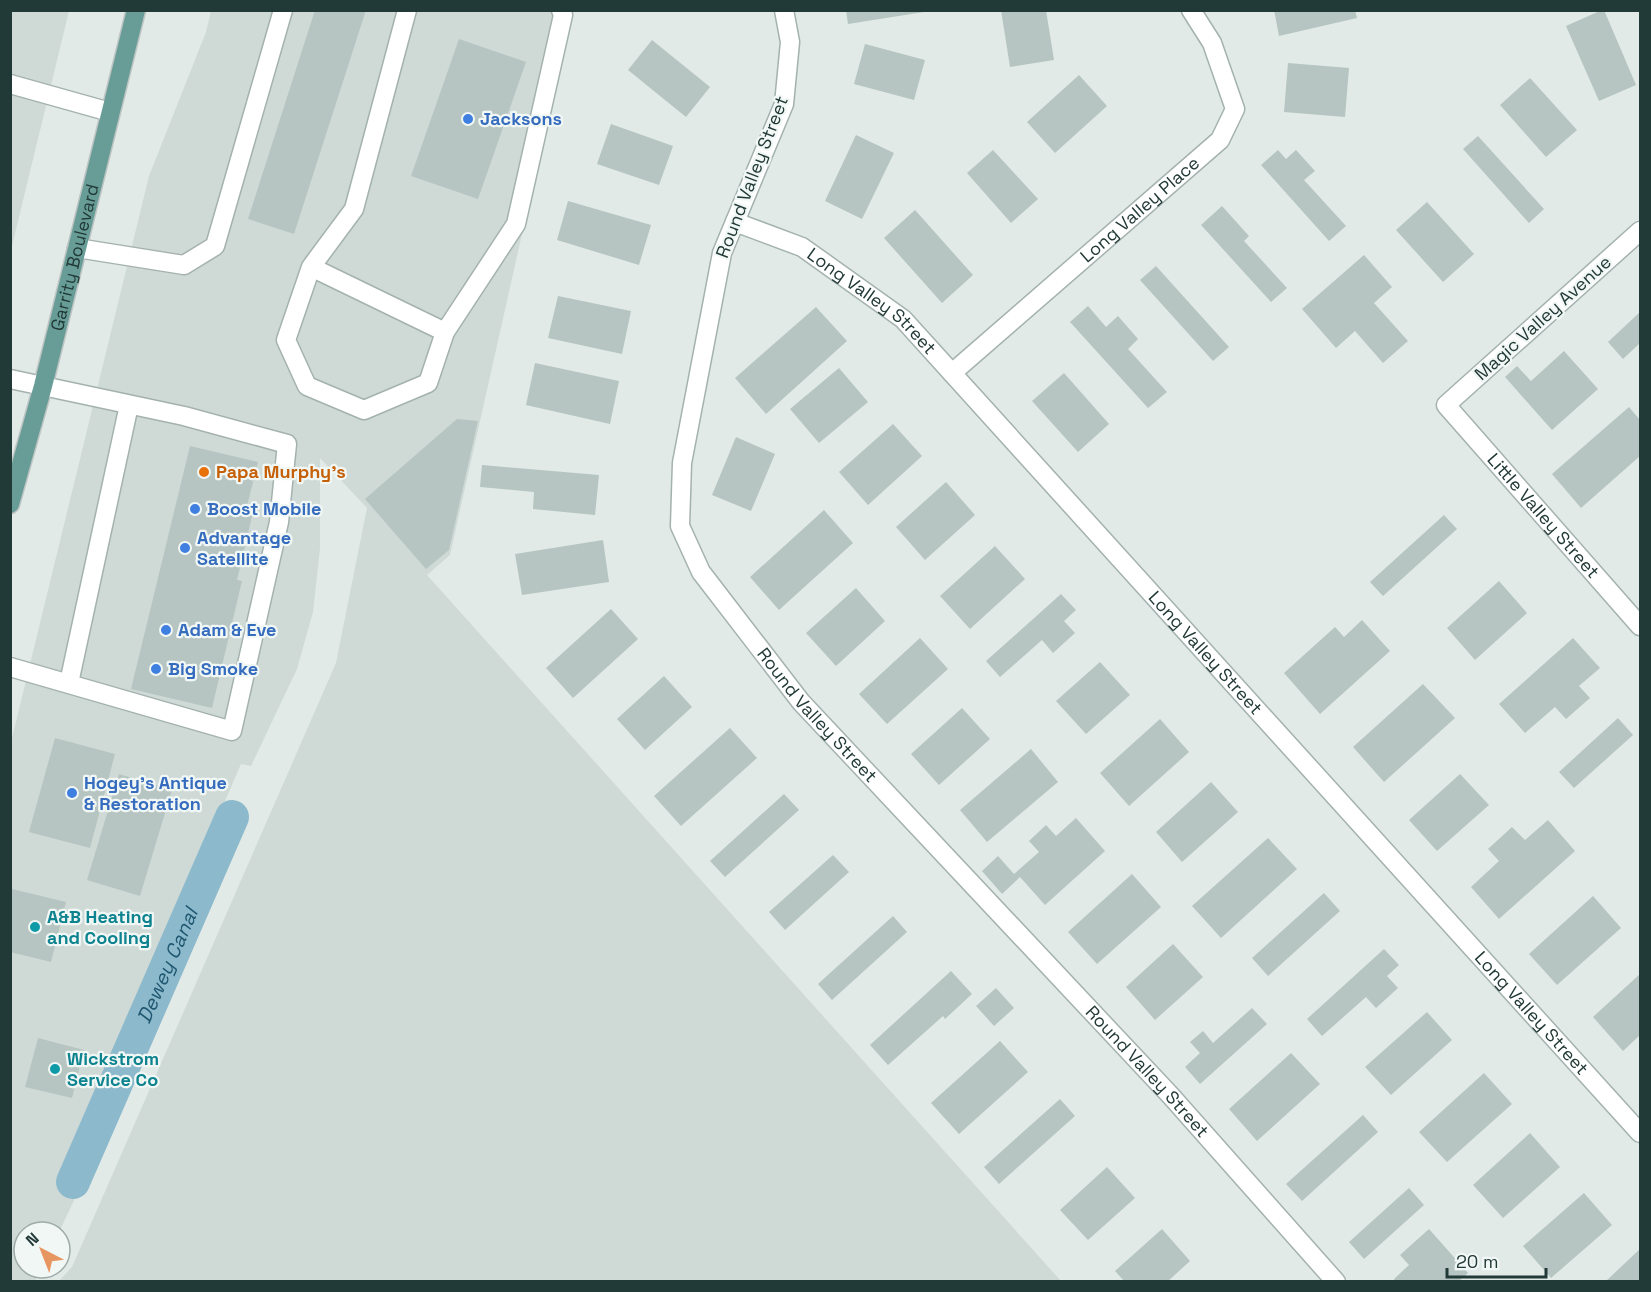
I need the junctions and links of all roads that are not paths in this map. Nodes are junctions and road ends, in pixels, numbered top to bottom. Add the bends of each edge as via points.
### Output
1 (136, 10) edge
2 (283, 10) edge
3 (406, 10) edge
4 (561, 10) edge
5 (784, 10) edge
6 (1191, 10) edge
7 (10, 84) edge
8 (110, 112) junction
9 (735, 222) junction
10 (1641, 231) edge
11 (77, 248) junction
12 (311, 267) junction
13 (446, 332) junction
14 (952, 373) junction
15 (10, 379) edge
16 (43, 386) junction
17 (129, 405) junction
18 (1446, 405) joint
19 (10, 504) edge
20 (1641, 626) edge
21 (10, 667) edge
22 (69, 683) junction
23 (1641, 1133) edge
24 (1336, 1281) edge

1 - 8 main road, Garrity Boulevard
2 - 11 street via 215,246 184,266
3 - 12 street via 354,209
4 - 13 street via 516,224
5 - 9 street, Round Valley Street via 790,42 784,104
6 - 14 street, Long Valley Place via 1212,44 1235,109 1220,140
7 - 8 street
8 - 11 main road, Garrity Boulevard
9 - 14 street, Long Valley Street via 802,247 903,320
9 - 24 street, Round Valley Street via 722,253 681,463 680,526 701,572 801,702 1172,1096
10 - 18 street, Magic Valley Avenue
11 - 16 main road, Garrity Boulevard
12 - 13 street
12 - 13 street via 286,340 307,386 363,410 428,383
14 - 23 street, Long Valley Street
15 - 16 street
16 - 17 street
16 - 19 main road, Garrity Boulevard
17 - 22 street
17 - 22 street via 287,444 279,522 232,731
18 - 20 street, Little Valley Street
21 - 22 street

